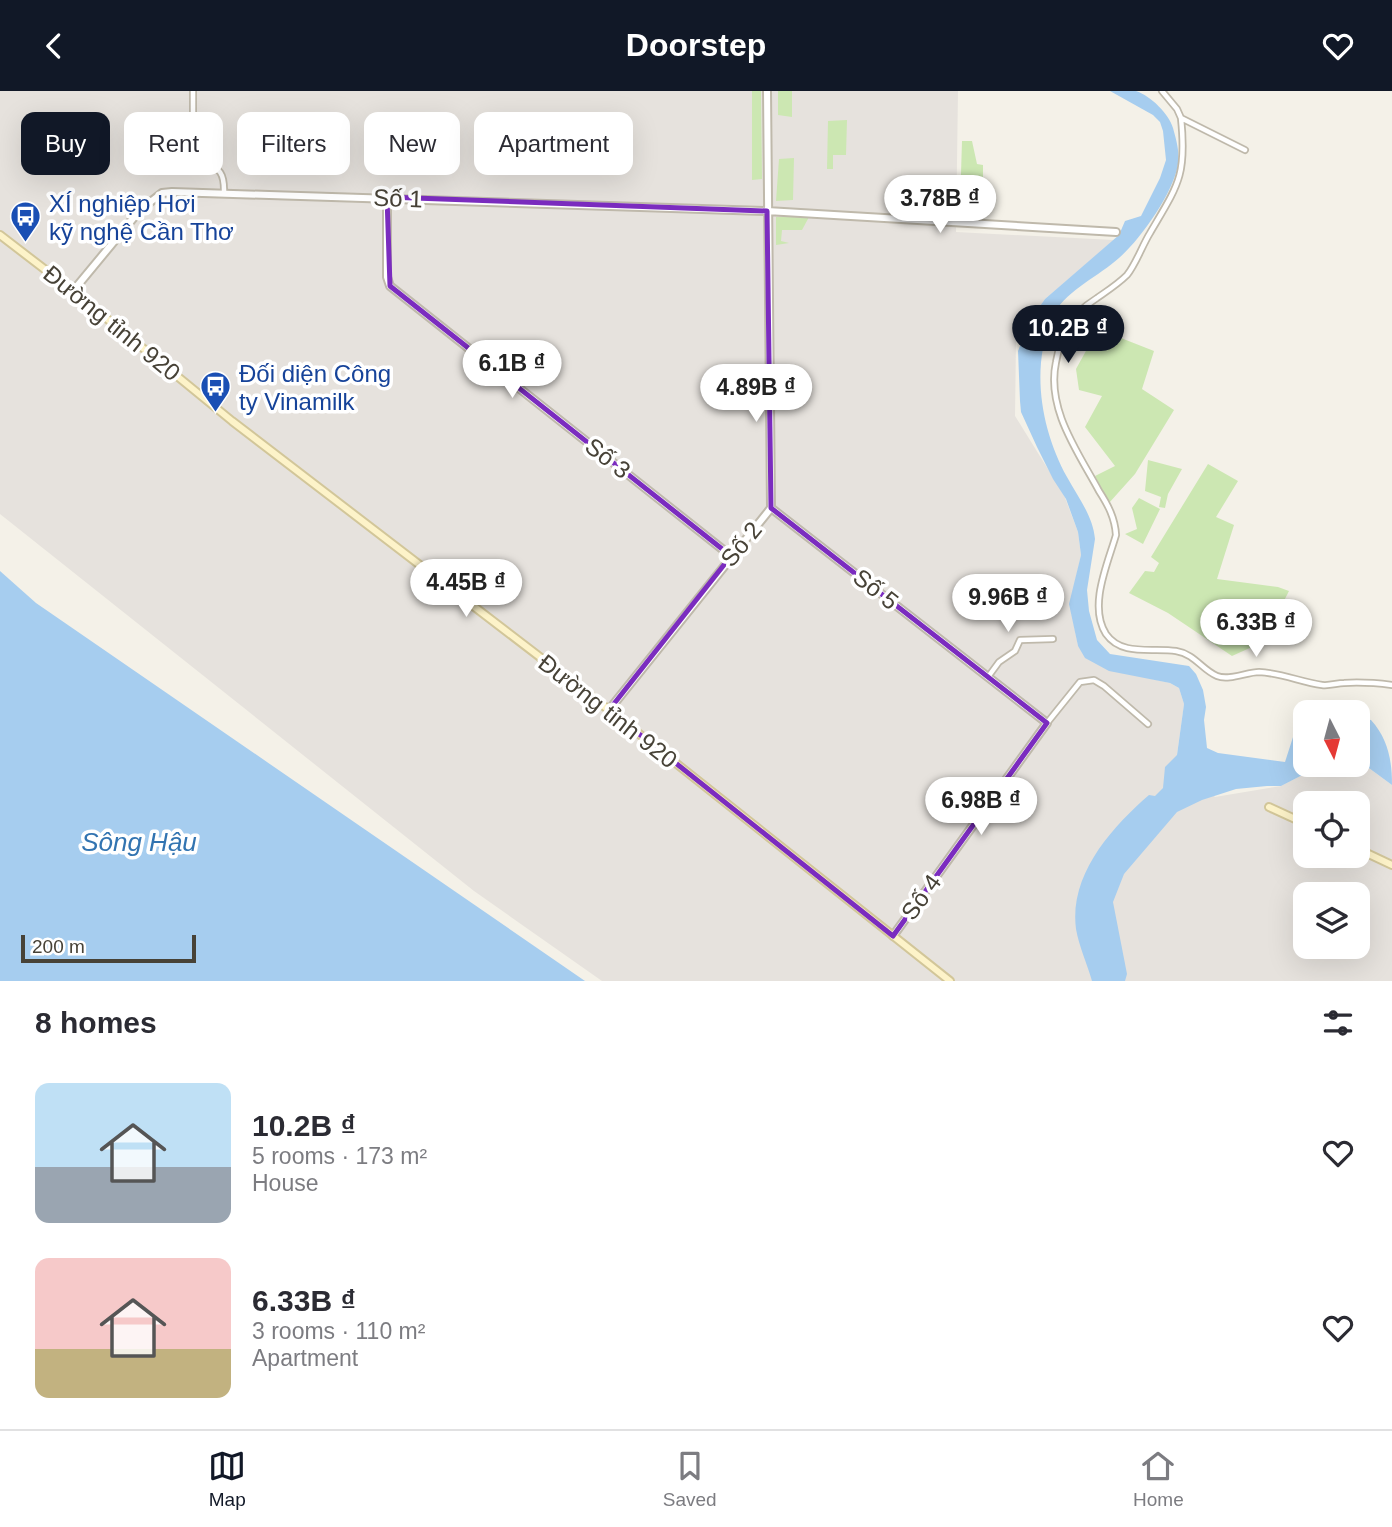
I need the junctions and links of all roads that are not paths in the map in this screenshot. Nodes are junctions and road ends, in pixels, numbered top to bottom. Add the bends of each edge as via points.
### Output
1 (193, 91) edge
2 (767, 91) edge
3 (1162, 91) edge
4 (1180, 117) junction
5 (1244, 150) dead end
6 (224, 193) junction
7 (387, 198) junction
8 (767, 211) junction
9 (1116, 232) dead end
10 (0, 235) edge
11 (74, 291) junction
12 (771, 508) junction
13 (731, 556) junction
14 (1053, 639) dead end
15 (988, 677) junction
16 (1392, 685) edge
17 (609, 710) junction
18 (1047, 723) junction
19 (1148, 723) dead end
20 (1269, 807) dead end
21 (1293, 818) edge
22 (1370, 855) edge
23 (1392, 865) edge
24 (893, 936) junction
25 (950, 981) edge

1 - 6 street via 193,152 220,172
2 - 8 street, Số 2
3 - 4 street
4 - 5 street
4 - 16 street via 1184,153 1174,193 1128,274 1069,321 1055,365 1056,396 1066,433 1115,524 1099,603 1103,626 1120,645 1181,651 1216,676 1263,672 1323,685
6 - 7 street, Số 1
6 - 11 street, Số 1 via 172,192 152,198
7 - 8 street, Số 1
7 - 13 street, Số 3 via 390,286
8 - 9 street, Số 1
8 - 12 street, Số 2
10 - 11 main road, Đường tỉnh 920
11 - 17 main road, Đường tỉnh 920 via 252,436
12 - 13 street, Số 2
12 - 15 street, Số 5
13 - 17 street, Số 2
14 - 15 street via 1020,640
15 - 18 street, Số 5
17 - 24 main road, Đường tỉnh 920
18 - 19 street via 1080,681 1088,679 1104,686
18 - 24 street, Số 4
20 - 21 main road
22 - 23 main road
24 - 25 main road, Đường tỉnh 920

